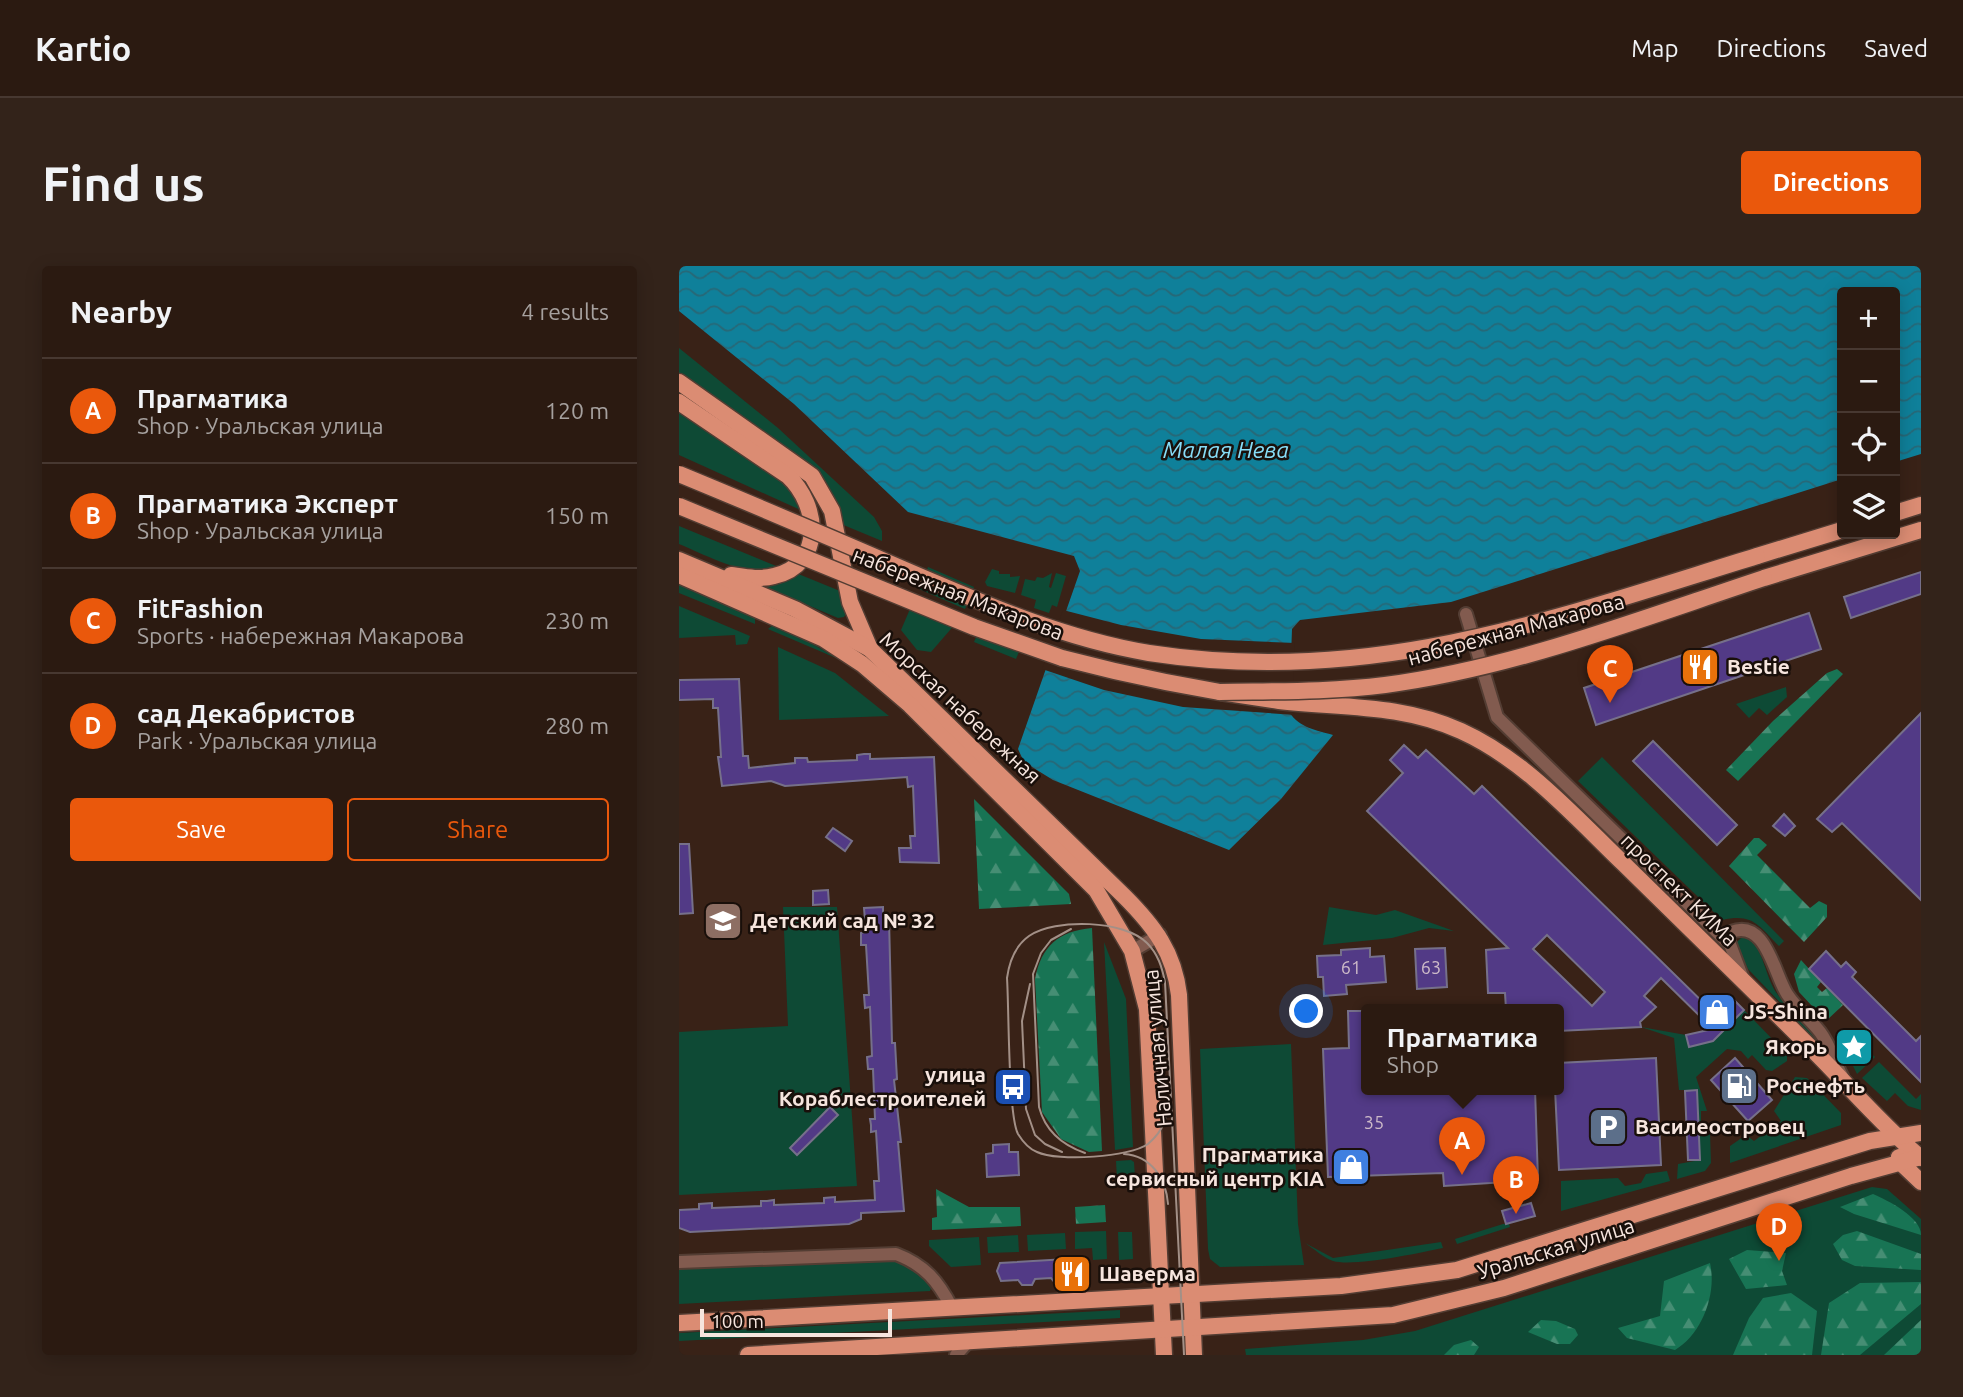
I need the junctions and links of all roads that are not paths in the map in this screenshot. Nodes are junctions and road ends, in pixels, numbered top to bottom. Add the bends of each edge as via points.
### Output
1 (679, 382) edge
2 (679, 402) edge
3 (679, 474) edge
4 (1921, 505) edge
5 (679, 506) edge
6 (1900, 511) edge
7 (1921, 530) edge
8 (1837, 532) edge
9 (679, 560) edge
10 (703, 570) junction
11 (679, 575) edge
12 (1466, 614) dead end
13 (870, 649) junction
14 (1220, 692) junction
15 (1113, 914) joint
16 (1143, 914) joint
17 (1160, 935) junction
18 (1728, 943) junction
19 (1132, 951) junction
20 (1747, 985) junction
21 (1845, 1083) junction
22 (1921, 1133) edge
23 (1896, 1137) junction
24 (1921, 1158) edge
25 (1900, 1162) junction
26 (1921, 1182) edge
27 (1650, 1210) junction
28 (1659, 1239) junction
29 (679, 1262) edge
30 (1193, 1292) junction
31 (1160, 1295) junction
32 (952, 1308) junction
33 (679, 1322) edge
34 (1194, 1327) junction
35 (1162, 1329) junction
36 (967, 1342) junction
37 (748, 1355) edge
38 (956, 1355) edge
39 (1164, 1355) edge
40 (1194, 1355) edge

1 - 13 main road via 812,476 832,510 850,602
2 - 10 main road via 788,476 806,498 814,522 801,560 783,573 751,578
3 - 8 main road, набережная Макарова, bridge via 983,603 1070,634 1147,653 1218,661 1300,664 1459,644
4 - 6 main road
5 - 14 main road, набережная Макарова, bridge via 974,627 1062,658 1140,679
7 - 14 main road, набережная Макарова, bridge via 1465,670 1384,685
9 - 10 main road, Морская набережная
10 - 13 main road, Морская набережная via 795,609
11 - 15 main road, Морская набережная via 792,623 862,664 1077,869
12 - 18 street via 1497,717
13 - 16 main road, Морская набережная
14 - 20 main road, проспект КИМа, bridge via 1404,711 1460,730 1506,757 1582,824
15 - 19 main road, Наличная улица
16 - 17 main road, Наличная улица
17 - 19 street
17 - 30 main road, Наличная улица via 1172,957 1179,995
18 - 20 street, проспект КИМа
18 - 21 street, проспект КИМа via 1731,932 1738,929 1748,930 1762,942 1787,993 1821,1034
19 - 31 main road, Наличная улица via 1147,1010
20 - 21 main road, проспект КИМа
21 - 23 main road, проспект КИМа
22 - 23 main road, Уральская улица
23 - 24 main road, проспект КИМа
23 - 25 main road
23 - 27 main road, Уральская улица via 1842,1149
24 - 25 main road, Уральская улица
25 - 26 main road
25 - 28 main road, Уральская улица
27 - 28 main road
27 - 30 main road, Уральская улица via 1457,1270 1341,1286
28 - 34 main road, Уральская улица via 1426,1309 1335,1320
29 - 32 street via 896,1254 917,1262 937,1280
30 - 31 main road
30 - 34 main road, Наличная улица
31 - 32 main road
31 - 35 main road, Наличная улица
32 - 33 main road
34 - 35 main road
34 - 40 main road, Наличная улица
35 - 36 main road
35 - 39 main road, Наличная улица
36 - 37 main road
36 - 38 street

